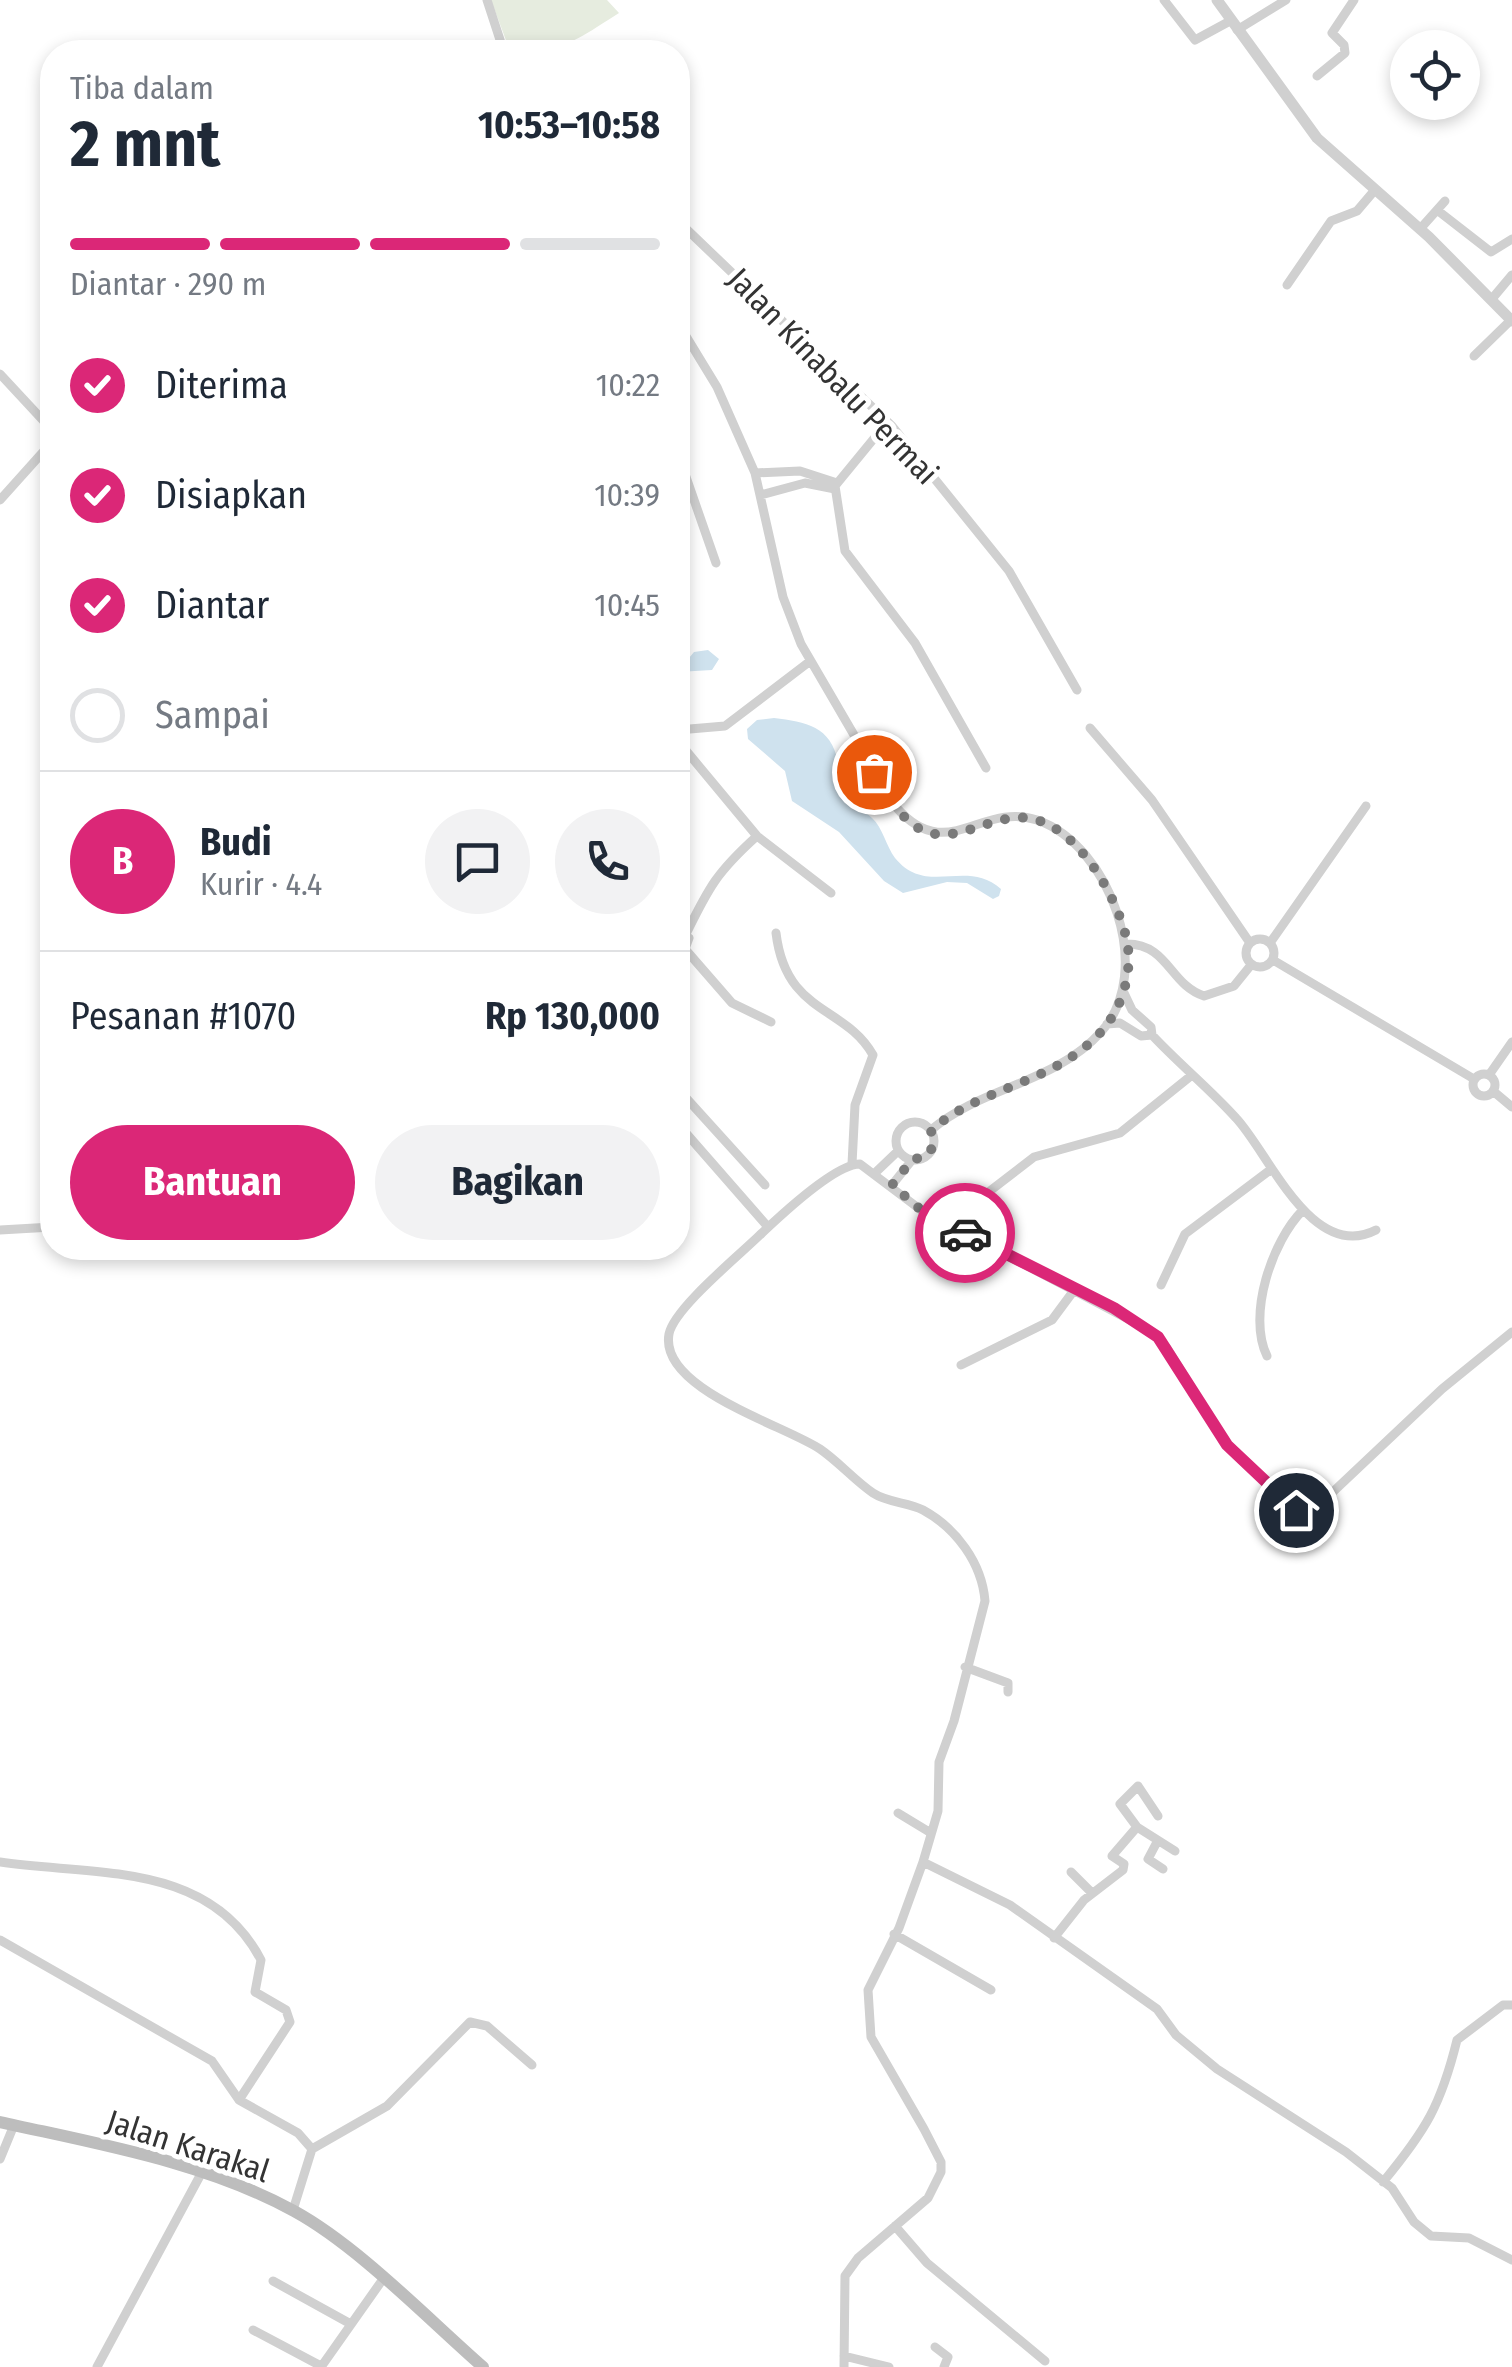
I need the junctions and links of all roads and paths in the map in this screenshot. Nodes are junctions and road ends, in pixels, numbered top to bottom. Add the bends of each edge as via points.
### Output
1 (487, 0) edge
2 (1164, 0) edge
3 (1217, 0) edge
4 (1286, 0) edge
5 (1354, 0) edge
6 (1234, 26) junction
7 (501, 40) edge
8 (1317, 76) dead end
9 (1374, 191) junction
10 (1420, 229) junction
11 (690, 232) edge
12 (1512, 239) edge
13 (1512, 276) edge
14 (1287, 285) dead end
15 (1491, 300) junction
16 (1512, 320) edge
17 (690, 343) edge
18 (1474, 356) dead end
19 (0, 374) edge
20 (40, 417) edge
21 (892, 426) junction
22 (40, 455) edge
23 (755, 474) junction
24 (836, 486) junction
25 (690, 488) edge
26 (761, 495) junction
27 (0, 500) edge
28 (716, 563) dead end
29 (809, 662) junction
30 (1077, 690) dead end
31 (1090, 728) dead end
32 (690, 729) edge
33 (690, 755) edge
34 (986, 768) dead end
35 (1366, 806) dead end
36 (757, 836) junction
37 (831, 893) dead end
38 (690, 918) edge
39 (776, 933) dead end
40 (1250, 943) junction
41 (1270, 943) junction
42 (1127, 944) junction
43 (690, 959) edge
44 (1273, 960) junction
45 (1251, 965) junction
46 (1123, 991) junction
47 (771, 1022) dead end
48 (1107, 1024) junction
49 (1152, 1035) junction
50 (1512, 1042) edge
51 (1192, 1075) junction
52 (1489, 1076) junction
53 (1474, 1080) junction
54 (1493, 1091) junction
55 (690, 1102) edge
56 (1512, 1107) edge
57 (931, 1130) junction
58 (690, 1138) edge
59 (898, 1151) junction
60 (912, 1160) junction
61 (852, 1164) junction
62 (1270, 1170) junction
63 (876, 1172) junction
64 (765, 1184) dead end
65 (892, 1185) junction
66 (969, 1208) dead end
67 (1303, 1210) junction
68 (768, 1227) junction
69 (40, 1228) edge
70 (0, 1230) edge
71 (1376, 1230) dead end
72 (1161, 1285) dead end
73 (1075, 1289) junction
74 (1512, 1332) edge
75 (1267, 1356) dead end
76 (961, 1365) dead end
77 (966, 1667) junction
78 (1008, 1692) dead end
79 (898, 1813) dead end
80 (1158, 1816) dead end
81 (1137, 1826) junction
82 (932, 1832) junction
83 (1158, 1842) junction
84 (1174, 1851) dead end
85 (0, 1862) edge
86 (923, 1862) junction
87 (1163, 1868) dead end
88 (1070, 1872) dead end
89 (1092, 1893) junction
90 (894, 1934) junction
91 (1054, 1938) junction
92 (0, 1940) edge
93 (991, 1990) dead end
94 (1512, 2005) edge
95 (532, 2065) dead end
96 (239, 2100) junction
97 (7, 2124) edge
98 (312, 2149) junction
99 (0, 2159) edge
100 (202, 2172) junction
101 (1383, 2182) junction
102 (293, 2210) junction
103 (895, 2226) junction
104 (1512, 2260) edge
105 (383, 2279) junction
106 (273, 2281) dead end
107 (349, 2323) junction
108 (252, 2330) dead end
109 (935, 2347) dead end
110 (1045, 2361) dead end
111 (844, 2362) edge
112 (98, 2367) edge
113 (321, 2367) edge
114 (483, 2367) edge
115 (889, 2367) edge
116 (944, 2367) edge

1 - 7 street
2 - 6 street via 1196,40
3 - 6 street
4 - 6 street
5 - 8 street via 1332,33 1345,53
6 - 9 street via 1317,138
9 - 10 street
9 - 14 street via 1357,211 1331,220
10 - 12 street via 1441,205 1491,252
10 - 15 street
11 - 21 street, Jalan Kinabalu Permai
13 - 15 street
15 - 16 street
16 - 18 street
17 - 23 street
19 - 20 street
21 - 24 street
21 - 30 street, Jalan Kinabalu Permai via 1009,571
22 - 27 street
23 - 24 street via 794,471
23 - 26 street
24 - 26 street via 805,482
24 - 34 street via 845,552 914,643
25 - 28 street
26 - 29 street via 784,597
29 - 32 street via 725,726
29 - 42 street via 905,817 933,834 999,818 1032,819 1052,828 1087,861
31 - 40 street via 1152,800
33 - 36 street
35 - 41 street
36 - 37 street
36 - 38 street via 719,870
39 - 61 street via 798,989 872,1055 855,1104
40 - 41 street
40 - 45 street
41 - 44 street
42 - 45 street via 1154,948 1204,996 1234,986
42 - 46 street
43 - 47 street via 732,1003
44 - 45 street
44 - 53 street
46 - 48 street
46 - 49 street
48 - 49 street via 1120,1022 1141,1036
48 - 57 street via 1060,1067 966,1104
49 - 51 street
50 - 52 street
51 - 62 street via 1252,1136
51 - 66 street via 1120,1133 1034,1157
52 - 53 street
52 - 54 street
53 - 54 street via 1478,1095
54 - 56 street
55 - 64 street
57 - 59 street via 917,1122 902,1126
57 - 60 street via 931,1150
58 - 68 street
59 - 60 street
59 - 63 street
60 - 65 street
61 - 63 street
61 - 68 street
62 - 67 street
62 - 72 street via 1185,1234
63 - 65 street
65 - 73 street via 928,1214
67 - 71 street via 1334,1231 1365,1236
67 - 75 street via 1289,1224 1263,1283
68 - 77 street via 675,1321 669,1334 675,1360 724,1403 819,1449 872,1492 946,1524 984,1586
69 - 70 street
73 - 74 street via 1158,1337 1227,1445 1305,1512
73 - 76 street via 1052,1320
77 - 78 street via 1008,1682
77 - 82 street via 939,1762
79 - 82 street
80 - 81 street via 1138,1786 1120,1804
81 - 83 street
81 - 89 street via 1112,1856 1123,1870
82 - 86 street
83 - 84 street
83 - 87 street via 1148,1859
85 - 96 street via 162,1879 228,1921 261,1960 254,1992 290,2018
86 - 90 street
86 - 91 street via 1003,1900
88 - 89 street
89 - 91 street
90 - 93 street
90 - 103 street via 868,1990 871,2037 941,2167 928,2198
91 - 101 street via 1156,2009 1217,2069
92 - 96 street via 212,2061
94 - 101 street via 1457,2040 1438,2105
95 - 98 street via 487,2026 470,2022 387,2106
96 - 98 street
97 - 99 street
97 - 100 main road, Jalan Karakal
98 - 102 street
100 - 102 main road, Jalan Karakal
100 - 112 street
101 - 104 street via 1431,2236 1469,2238
102 - 105 main road, Jalan Karakal
103 - 110 street via 927,2263
103 - 111 street via 846,2276
105 - 107 street
105 - 114 main road, Jalan Karakal
106 - 107 street
107 - 113 street
108 - 113 street
109 - 116 street via 948,2357
111 - 115 street

